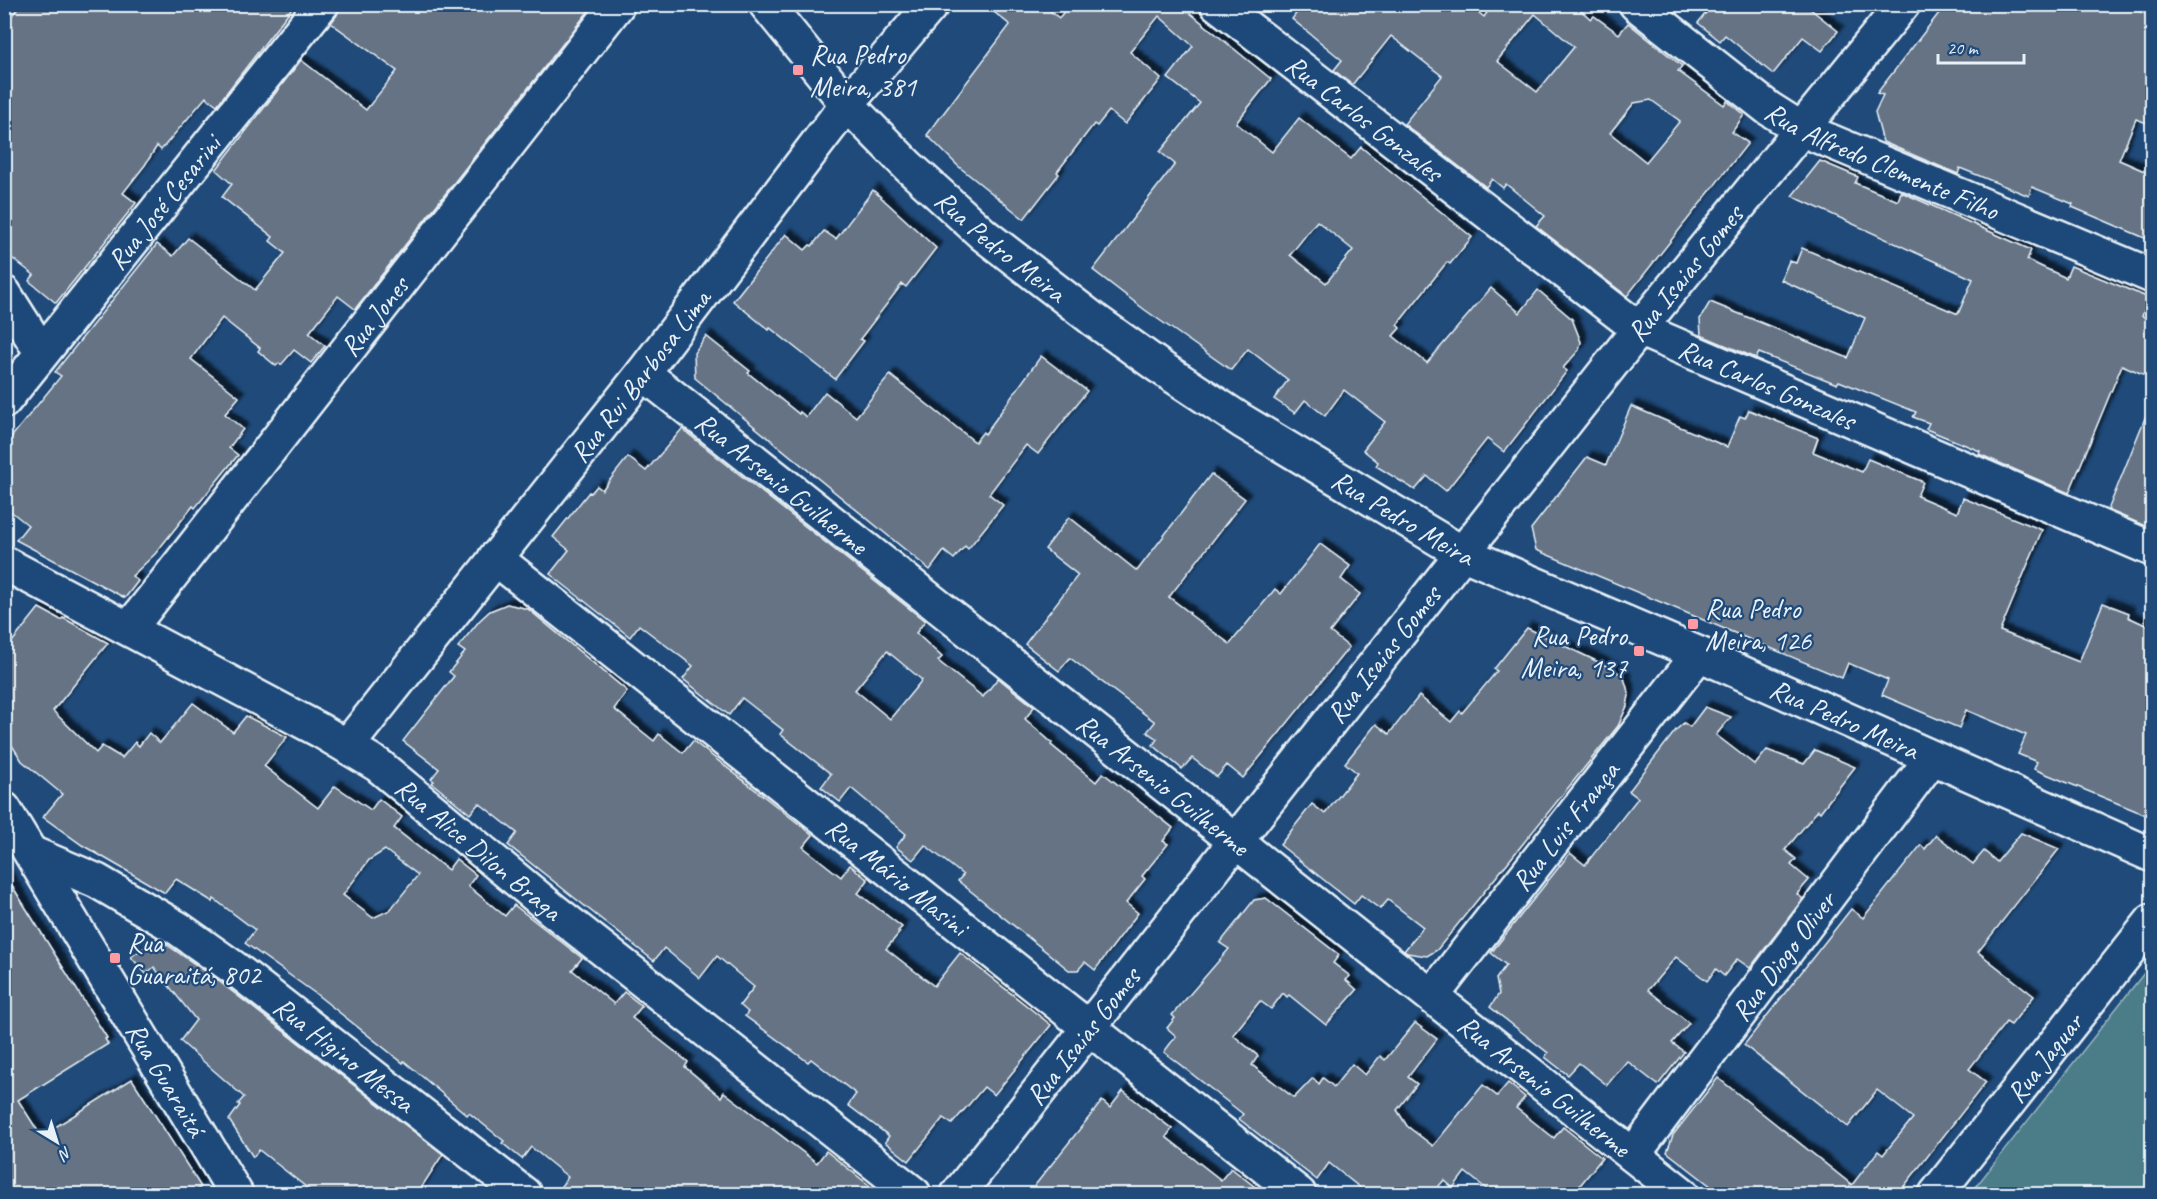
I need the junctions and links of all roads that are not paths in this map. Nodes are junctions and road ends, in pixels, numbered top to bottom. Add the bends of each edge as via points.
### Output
1 (322, 4) edge
2 (618, 4) edge
3 (766, 4) edge
4 (932, 4) edge
5 (1217, 4) edge
6 (1636, 4) edge
7 (1903, 4) edge
8 (847, 104) junction
9 (1801, 129) junction
10 (2152, 276) edge
11 (4, 293) edge
12 (1639, 329) junction
13 (42, 352) junction
14 (643, 373) junction
15 (4, 401) edge
16 (2152, 549) edge
17 (1462, 553) junction
18 (495, 558) junction
19 (4, 563) edge
20 (130, 628) junction
21 (1699, 654) junction
22 (347, 747) junction
23 (1932, 758) junction
24 (4, 809) edge
25 (1237, 841) junction
26 (31, 853) junction
27 (2152, 855) edge
28 (2152, 921) edge
29 (1432, 996) junction
30 (1089, 1028) junction
31 (1633, 1155) junction
32 (236, 1194) edge
33 (524, 1194) edge
34 (914, 1194) edge
35 (958, 1194) edge
36 (1299, 1194) edge
37 (1682, 1194) edge
38 (1936, 1194) edge

1 - 13 street, Rua José Cesarini
2 - 20 street, Rua Jones
3 - 8 street, Rua Pedro Meira
4 - 8 street, Rua Rui Barbosa Lima
5 - 12 street, Rua Carlos Gonzales
6 - 9 street, Rua Alfredo Clemente Filho via 1768,108
7 - 9 street, Rua Isaias Gomes
8 - 14 street, Rua Rui Barbosa Lima
8 - 17 street, Rua Pedro Meira via 984,235 1093,319 1242,421
9 - 10 street, Rua Alfredo Clemente Filho
9 - 12 street, Rua Isaias Gomes
11 - 13 street
12 - 16 street, Rua Carlos Gonzales
12 - 17 street, Rua Isaias Gomes
13 - 15 street, Rua José Cesarini
14 - 18 street, Rua Rui Barbosa Lima
14 - 25 street, Rua Arsenio Guilherme
17 - 21 street, Rua Pedro Meira
17 - 25 street, Rua Isaias Gomes
18 - 22 street, Rua Rui Barbosa Lima
18 - 30 street, Rua Mário Masini
19 - 20 street, Rua Alice Dilon Braga
20 - 22 street, Rua Alice Dilon Braga
21 - 23 street, Rua Pedro Meira
21 - 29 street, Rua Luis França
22 - 34 street, Rua Alice Dilon Braga via 378,765 553,910
23 - 27 street, Rua Pedro Meira
23 - 31 street, Rua Diogo Oliver
24 - 26 street, Rua Guaraitá
25 - 29 street, Rua Arsenio Guilherme
25 - 30 street, Rua Isaias Gomes
26 - 32 street, Rua Guaraitá
26 - 33 street, Rua Higino Messa via 97,881 179,929
28 - 38 street, Rua Jaguar
29 - 31 street, Rua Arsenio Guilherme
30 - 35 street, Rua Isaias Gomes
30 - 36 street, Rua Mário Masini
31 - 37 street, Rua Arsenio Guilherme

